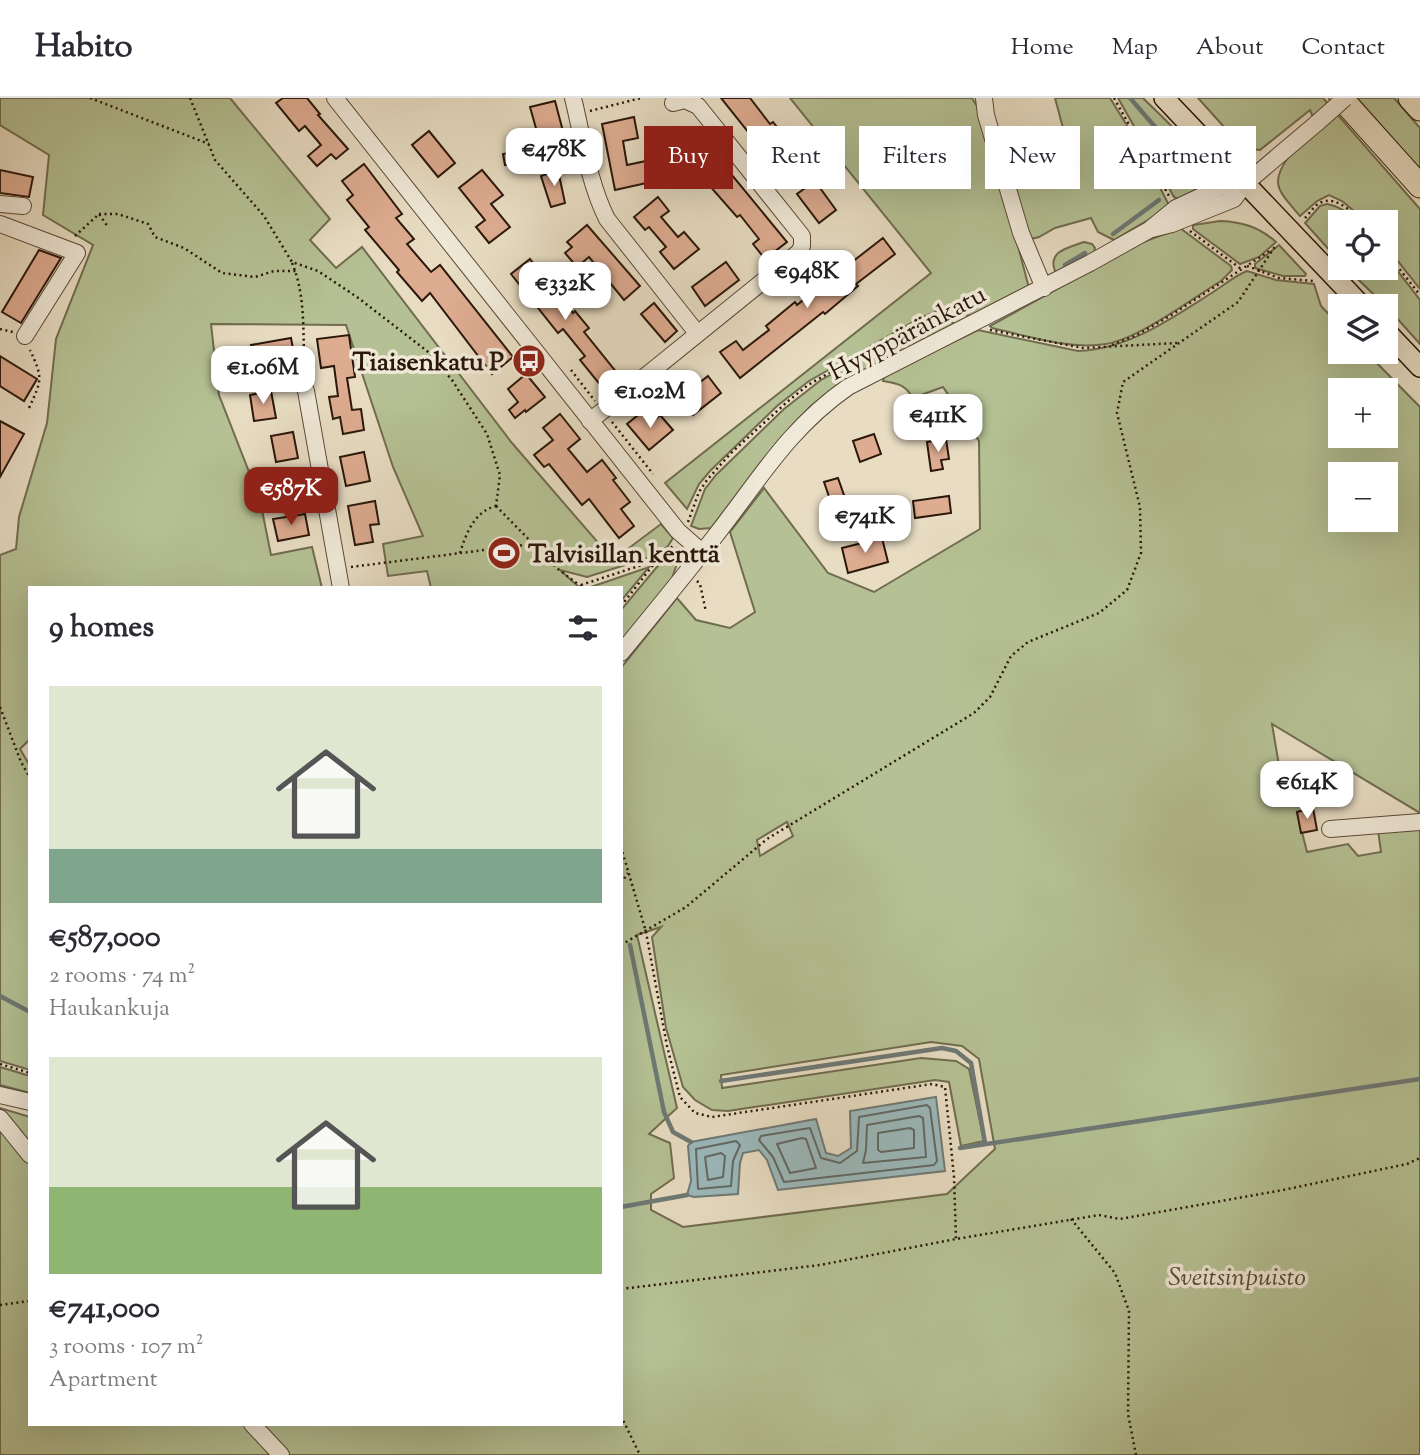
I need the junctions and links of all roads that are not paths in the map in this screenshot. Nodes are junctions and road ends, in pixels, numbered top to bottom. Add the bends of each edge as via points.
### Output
1 (335, 98) edge
2 (984, 98) edge
3 (1164, 98) edge
4 (1343, 98) edge
5 (1410, 98) edge
6 (673, 103) dead end
7 (575, 106) edge
8 (1420, 109) edge
9 (1190, 126) edge
10 (1256, 175) edge
11 (1420, 186) edge
12 (1218, 189) edge
13 (1250, 189) edge
14 (0, 204) edge
15 (23, 206) dead end
16 (0, 224) edge
17 (1044, 288) junction
18 (1350, 294) edge
19 (697, 333) junction
20 (25, 336) road end
21 (1398, 344) edge
22 (1420, 367) edge
23 (306, 391) road end
24 (590, 421) junction
25 (702, 552) junction
26 (341, 586) edge
27 (623, 651) edge
28 (1420, 822) edge
29 (1330, 829) dead end
30 (0, 1095) edge
31 (28, 1102) edge
32 (0, 1118) edge
33 (28, 1153) edge
34 (254, 1426) edge
35 (281, 1455) edge

1 - 24 street
2 - 17 street via 1021,233
3 - 9 main road
4 - 10 street, bridge
4 - 11 highway
5 - 8 highway
6 - 19 street via 685,100 698,106 803,242 799,252
7 - 19 street via 594,186 607,219
12 - 17 street, Hyyppäränkatu
13 - 18 main road
14 - 15 street
16 - 20 street via 77,253
17 - 25 street, Hyyppäränkatu via 828,401 787,441
19 - 24 street
21 - 22 main road
23 - 26 street
24 - 25 street via 681,535
25 - 27 street, Hyyppäränkatu
28 - 29 street
30 - 31 street
32 - 33 street
34 - 35 street

